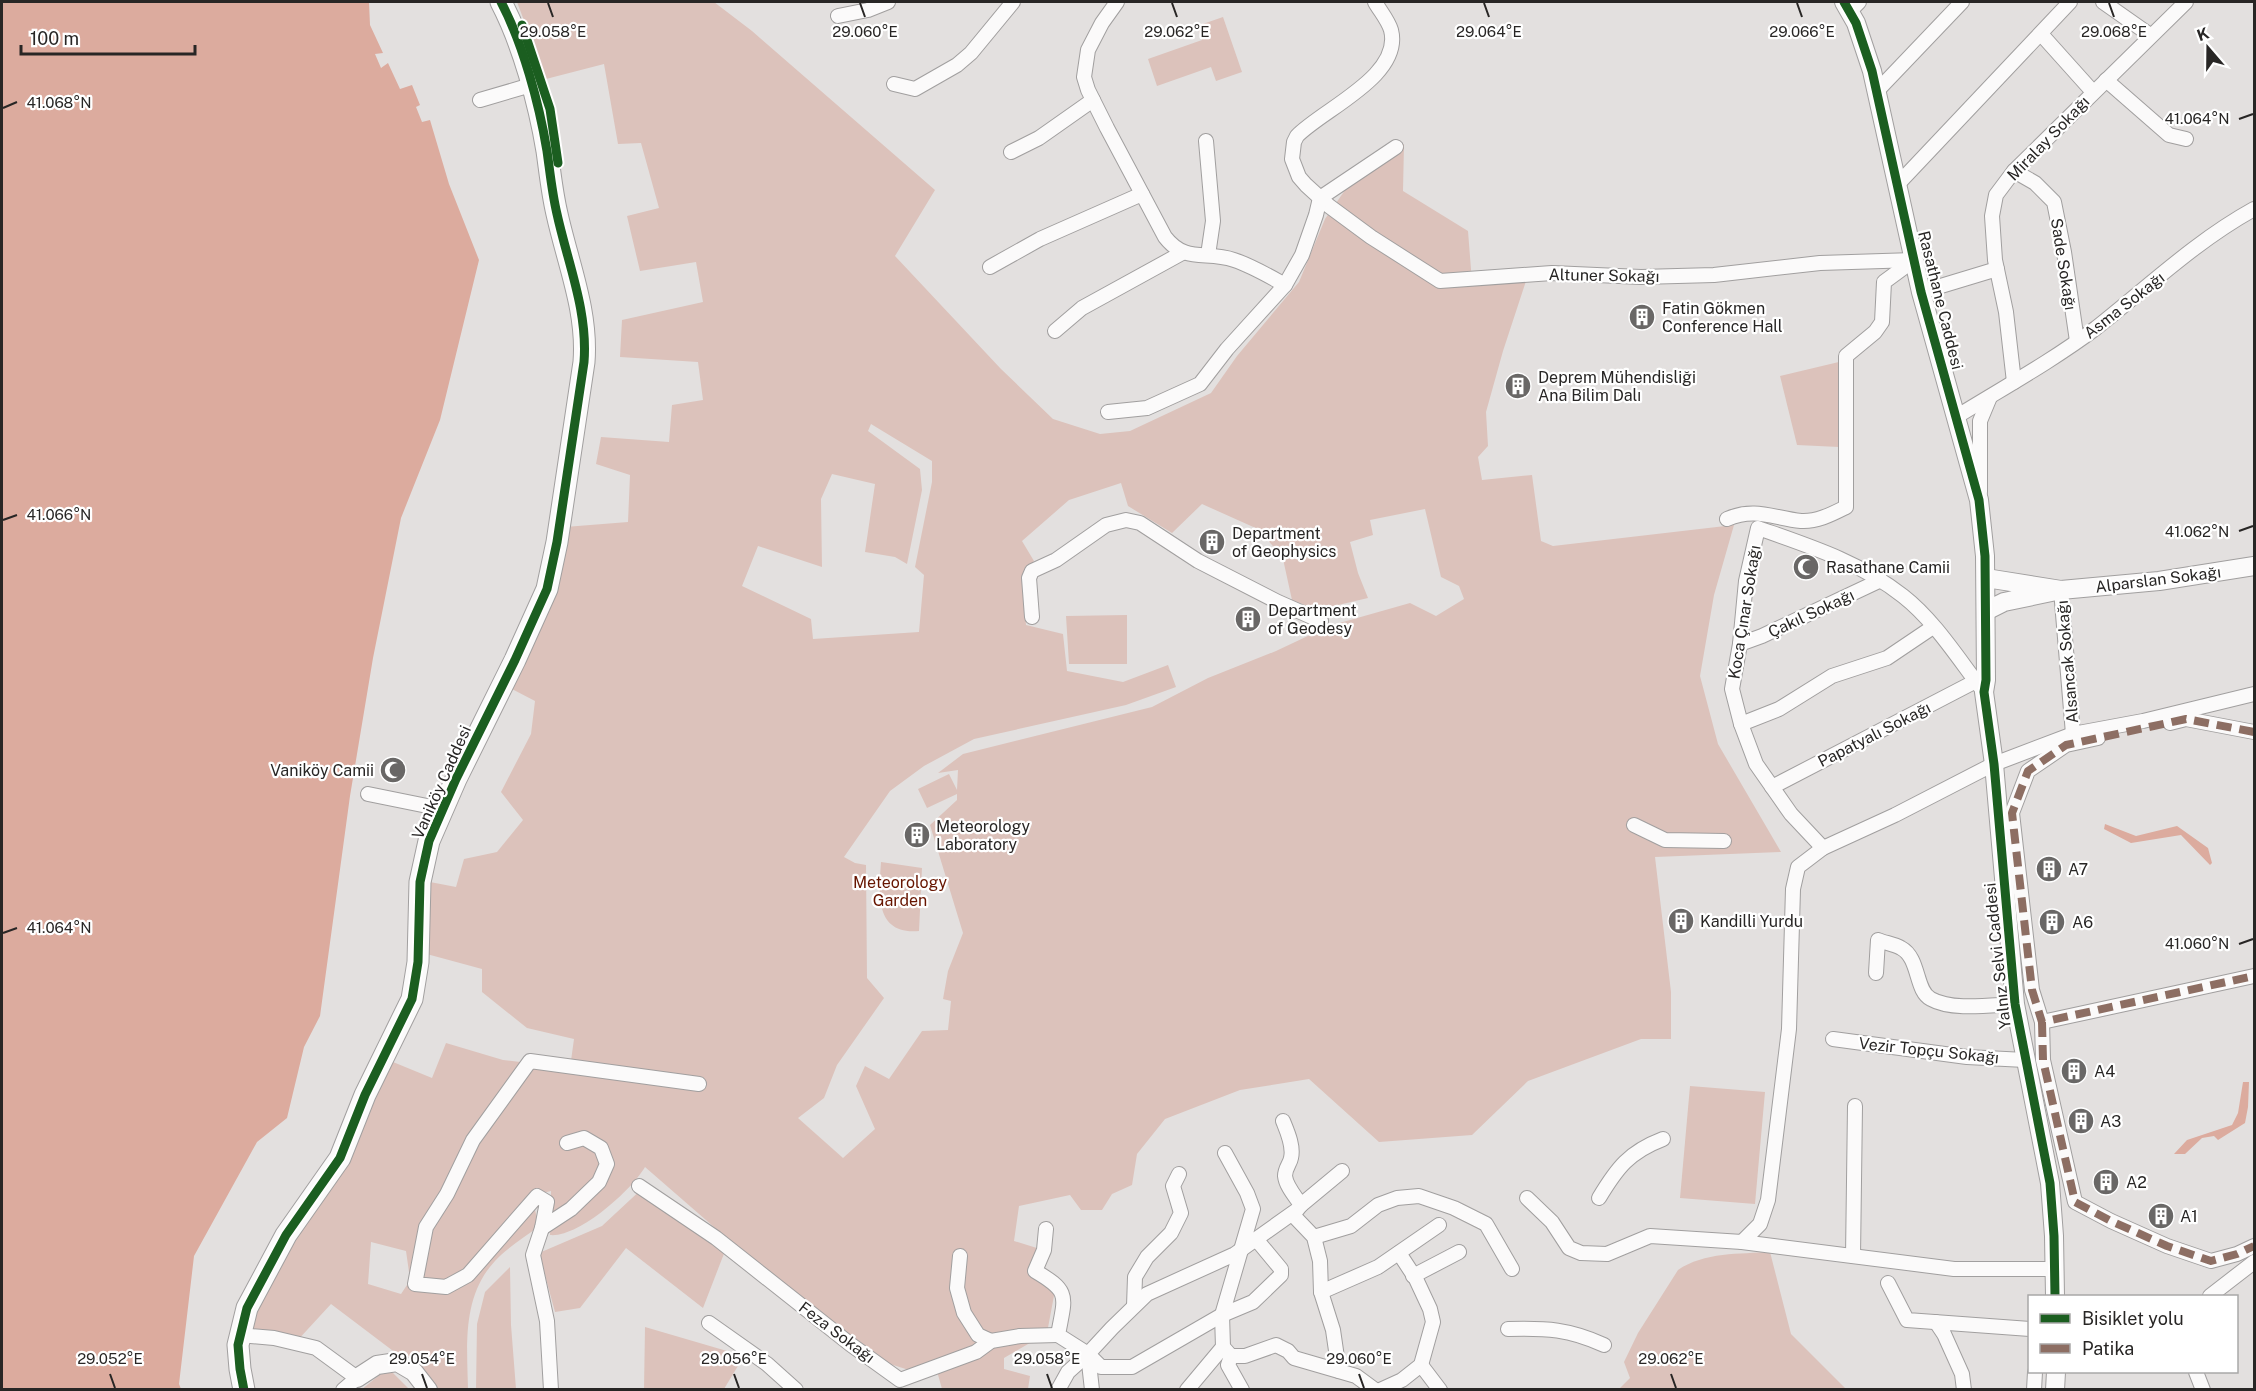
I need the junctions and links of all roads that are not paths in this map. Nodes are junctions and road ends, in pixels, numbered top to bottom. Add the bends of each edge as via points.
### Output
1 (501, 2) edge
2 (512, 2) edge
3 (888, 2) edge
4 (1013, 2) edge
5 (1117, 2) edge
6 (1375, 2) edge
7 (1962, 2) edge
8 (2070, 2) edge
9 (2103, 2) edge
10 (2186, 2) edge
11 (1851, 5) edge
12 (838, 16) dead end
13 (2041, 34) junction
14 (2150, 35) junction
15 (2106, 80) junction
16 (894, 84) dead end
17 (531, 85) junction
18 (1877, 90) junction
19 (2093, 92) junction
20 (480, 100) dead end
21 (1093, 100) junction
22 (2186, 139) dead end
23 (1206, 141) dead end
24 (1396, 147) dead end
25 (1011, 152) dead end
26 (2014, 171) junction
27 (1898, 183) junction
28 (1142, 194) junction
29 (1320, 198) junction
30 (2254, 209) edge
31 (561, 232) junction
32 (1182, 253) junction
33 (1208, 255) junction
34 (1914, 260) junction
35 (990, 267) dead end
36 (1997, 269) junction
37 (1285, 285) junction
38 (1921, 292) junction
39 (1055, 331) dead end
40 (2077, 341) junction
41 (2014, 382) junction
42 (1990, 396) junction
43 (1107, 412) dead end
44 (1956, 417) junction
45 (1979, 501) junction
46 (1727, 519) dead end
47 (2254, 566) edge
48 (1986, 578) junction
49 (1881, 580) junction
50 (2061, 590) junction
51 (1986, 611) junction
52 (1032, 617) dead end
53 (1321, 621) dead end
54 (1933, 627) junction
55 (1740, 644) junction
56 (1980, 686) junction
57 (2254, 694) edge
58 (1741, 724) junction
59 (2254, 732) edge
60 (2073, 734) junction
61 (1994, 764) junction
62 (1772, 787) junction
63 (368, 794) dead end
64 (442, 809) junction
65 (1634, 825) dead end
66 (1724, 841) dead end
67 (1822, 848) junction
68 (1876, 973) dead end
69 (2254, 976) edge
70 (2014, 1004) junction
71 (2042, 1022) junction
72 (1833, 1039) dead end
73 (2025, 1060) junction
74 (699, 1084) dead end
75 (1855, 1106) dead end
76 (1283, 1120) dead end
77 (1663, 1139) dead end
78 (567, 1143) dead end
79 (1225, 1153) dead end
80 (1342, 1171) dead end
81 (1179, 1174) dead end
82 (639, 1185) dead end
83 (1527, 1198) dead end
84 (1599, 1198) dead end
85 (1296, 1209) junction
86 (1439, 1225) dead end
87 (542, 1228) junction
88 (1046, 1229) dead end
89 (1314, 1237) junction
90 (1256, 1239) junction
91 (1742, 1242) junction
92 (2254, 1246) edge
93 (1241, 1249) junction
94 (1459, 1252) dead end
95 (1399, 1253) junction
96 (960, 1256) dead end
97 (1853, 1256) junction
98 (2254, 1262) edge
99 (1512, 1269) dead end
100 (2054, 1269) junction
101 (1413, 1276) junction
102 (1888, 1283) dead end
103 (1321, 1292) junction
104 (2055, 1295) edge
105 (2211, 1295) edge
106 (1134, 1306) junction
107 (1222, 1315) junction
108 (709, 1323) dead end
109 (1936, 1323) junction
110 (1508, 1329) dead end
111 (2028, 1329) edge
112 (239, 1335) junction
113 (1058, 1335) junction
114 (991, 1341) junction
115 (1604, 1345) dead end
116 (1227, 1351) junction
117 (1089, 1354) junction
118 (1421, 1365) junction
119 (1339, 1371) junction
120 (2035, 1373) edge
121 (2056, 1373) edge
122 (2197, 1373) edge
123 (350, 1384) edge
124 (244, 1389) edge
125 (428, 1389) edge
126 (551, 1389) edge
127 (796, 1389) edge
128 (1058, 1389) edge
129 (1092, 1389) edge
130 (1187, 1389) edge
131 (1242, 1389) edge
132 (1375, 1389) edge
133 (1380, 1389) edge
134 (1440, 1389) edge
135 (1964, 1389) edge
136 (2034, 1389) edge
137 (2055, 1389) edge
138 (2203, 1389) edge

1 - 17 main road, Vaniköy Caddesi
2 - 31 main road, Vaniköy Caddesi via 550,109 559,174
3 - 12 street
4 - 16 street via 971,53 957,64 915,89
5 - 21 street via 1086,58 1084,77
6 - 29 street, Altuner Sokağı via 1391,28 1386,62 1362,86 1303,130 1294,142 1294,168
7 - 18 street
8 - 13 street
9 - 14 street
10 - 14 street, Miralay Sokağı
11 - 18 street, Rasathane Caddesi
13 - 19 street
13 - 27 street
14 - 15 street, Miralay Sokağı
15 - 19 street, Miralay Sokağı
15 - 22 street via 2169,135
17 - 20 street
17 - 31 main road, Vaniköy Caddesi
18 - 27 street, Rasathane Caddesi
19 - 26 street, Miralay Sokağı
21 - 25 street via 1039,138
21 - 28 street
23 - 33 street via 1213,221
24 - 29 street
26 - 36 street, Miralay Sokağı via 1996,195 1992,216
26 - 40 street, Sade Sokağı via 2035,183 2054,202
27 - 34 street, Rasathane Caddesi
28 - 32 street via 1165,237
28 - 35 street via 1040,238
29 - 34 street, Altuner Sokağı via 1371,237 1440,281 1542,273 1714,275 1820,263
29 - 37 street via 1302,255
30 - 40 street, Asma Sokağı via 2215,232
31 - 64 main road, Vaniköy Caddesi via 580,303 585,348 553,562 542,603
32 - 33 street
32 - 39 street via 1082,308
33 - 37 street via 1241,262
34 - 38 street, Rasathane Caddesi
34 - 46 street via 1884,282 1882,322 1846,356 1846,507 1827,517 1803,521 1742,512
36 - 38 street
36 - 41 street, Miralay Sokağı
37 - 43 street via 1200,384 1147,408
38 - 44 street, Rasathane Caddesi
40 - 41 street, Asma Sokağı
41 - 42 street, Asma Sokağı
42 - 44 street, Asma Sokağı
42 - 45 street via 1980,420
44 - 45 street, Rasathane Caddesi
45 - 48 street, Rasathane Caddesi
47 - 50 street, Alparslan Sokağı via 2158,581
48 - 50 street, Alparslan Sokağı
48 - 51 street, Rasathane Caddesi
49 - 54 street
49 - 55 street, Çakıl Sokağı
49 - 55 street, Koca Çınar Sokağı via 1852,563 1758,528 1746,581
50 - 51 street, Alparslan Sokağı via 2004,602
50 - 60 street, Alsancak Sokağı
51 - 56 street, Yalnız Selvi Caddesi via 1986,680
52 - 53 street via 1032,571 1056,560 1106,525 1126,520 1140,523 1198,561
54 - 56 street
54 - 58 street via 1887,658 1832,676 1779,709
55 - 58 street, Koca Çınar Sokağı via 1732,689
56 - 61 street, Yalnız Selvi Caddesi
56 - 62 street, Papatyalı Sokağı
57 - 60 street
58 - 62 street, Koca Çınar Sokağı via 1756,765
59 - 71 street via 2186,719 2066,745 2028,771 2012,813 2032,990
60 - 61 street
61 - 67 street
61 - 70 street, Yalnız Selvi Caddesi
62 - 67 street, Koca Çınar Sokağı
63 - 64 street
64 - 112 main road, Vaniköy Caddesi via 429,841 420,882 418,962 412,999 365,1095 340,1158 286,1235 247,1308
65 - 66 street via 1665,840
67 - 91 street via 1798,867 1793,889 1789,1029 1768,1200 1760,1224
68 - 70 street via 1878,940 1902,948 1913,961 1930,999 1958,1006
69 - 71 street
70 - 73 street, Yalnız Selvi Caddesi
71 - 92 street via 2043,1060 2074,1202 2167,1246 2211,1260
72 - 73 street, Vezir Topçu Sokağı via 1967,1057
73 - 100 street, Yalnız Selvi Caddesi via 2050,1184
74 - 87 street via 530,1061 473,1140 426,1227 416,1284 446,1287 468,1275 537,1196 547,1202
75 - 97 street
76 - 85 street via 1290,1138 1291,1158 1285,1177
77 - 84 street via 1629,1156
78 - 87 street via 584,1138 601,1148 608,1164 599,1182 571,1209
79 - 93 street via 1253,1209
80 - 85 street
81 - 106 street via 1173,1186 1180,1213 1171,1233 1147,1257 1135,1277
82 - 114 street, Feza Sokağı via 716,1238 900,1380 976,1352
83 - 91 street via 1552,1222 1569,1248 1581,1253 1607,1254 1650,1236
85 - 89 street
85 - 90 street
86 - 95 street
87 - 126 street via 533,1255 547,1321
88 - 113 street via 1044,1250 1035,1271 1057,1284 1065,1300
89 - 99 street via 1351,1226 1378,1205 1419,1196 1486,1224
89 - 103 street
90 - 93 street
90 - 107 street via 1281,1269 1281,1275 1253,1302
91 - 97 street
93 - 106 street via 1147,1294
93 - 107 street
94 - 101 street
95 - 101 street
95 - 103 street via 1378,1267
96 - 114 street via 957,1288 964,1312 978,1335
97 - 100 street via 1954,1269
98 - 105 street
100 - 104 street, Yalnız Selvi Caddesi
101 - 118 street via 1433,1322
102 - 109 street via 1907,1320
103 - 119 street via 1333,1330
106 - 117 street
107 - 116 street
107 - 117 street via 1132,1367 1101,1367
108 - 127 street
109 - 111 street
109 - 135 street via 1962,1374
110 - 115 street via 1550,1328 1581,1334
112 - 123 street via 316,1348
112 - 124 main road, Vaniköy Caddesi
113 - 114 street, Feza Sokağı
113 - 117 street
116 - 119 street via 1245,1356 1276,1345 1294,1358
116 - 130 street
116 - 131 street via 1228,1365
117 - 128 street via 1068,1372
117 - 129 street
118 - 133 street via 1402,1380
118 - 134 street
119 - 132 street via 1356,1376
120 - 136 street
121 - 137 street
122 - 138 street
123 - 125 street via 377,1365 397,1362 414,1372

